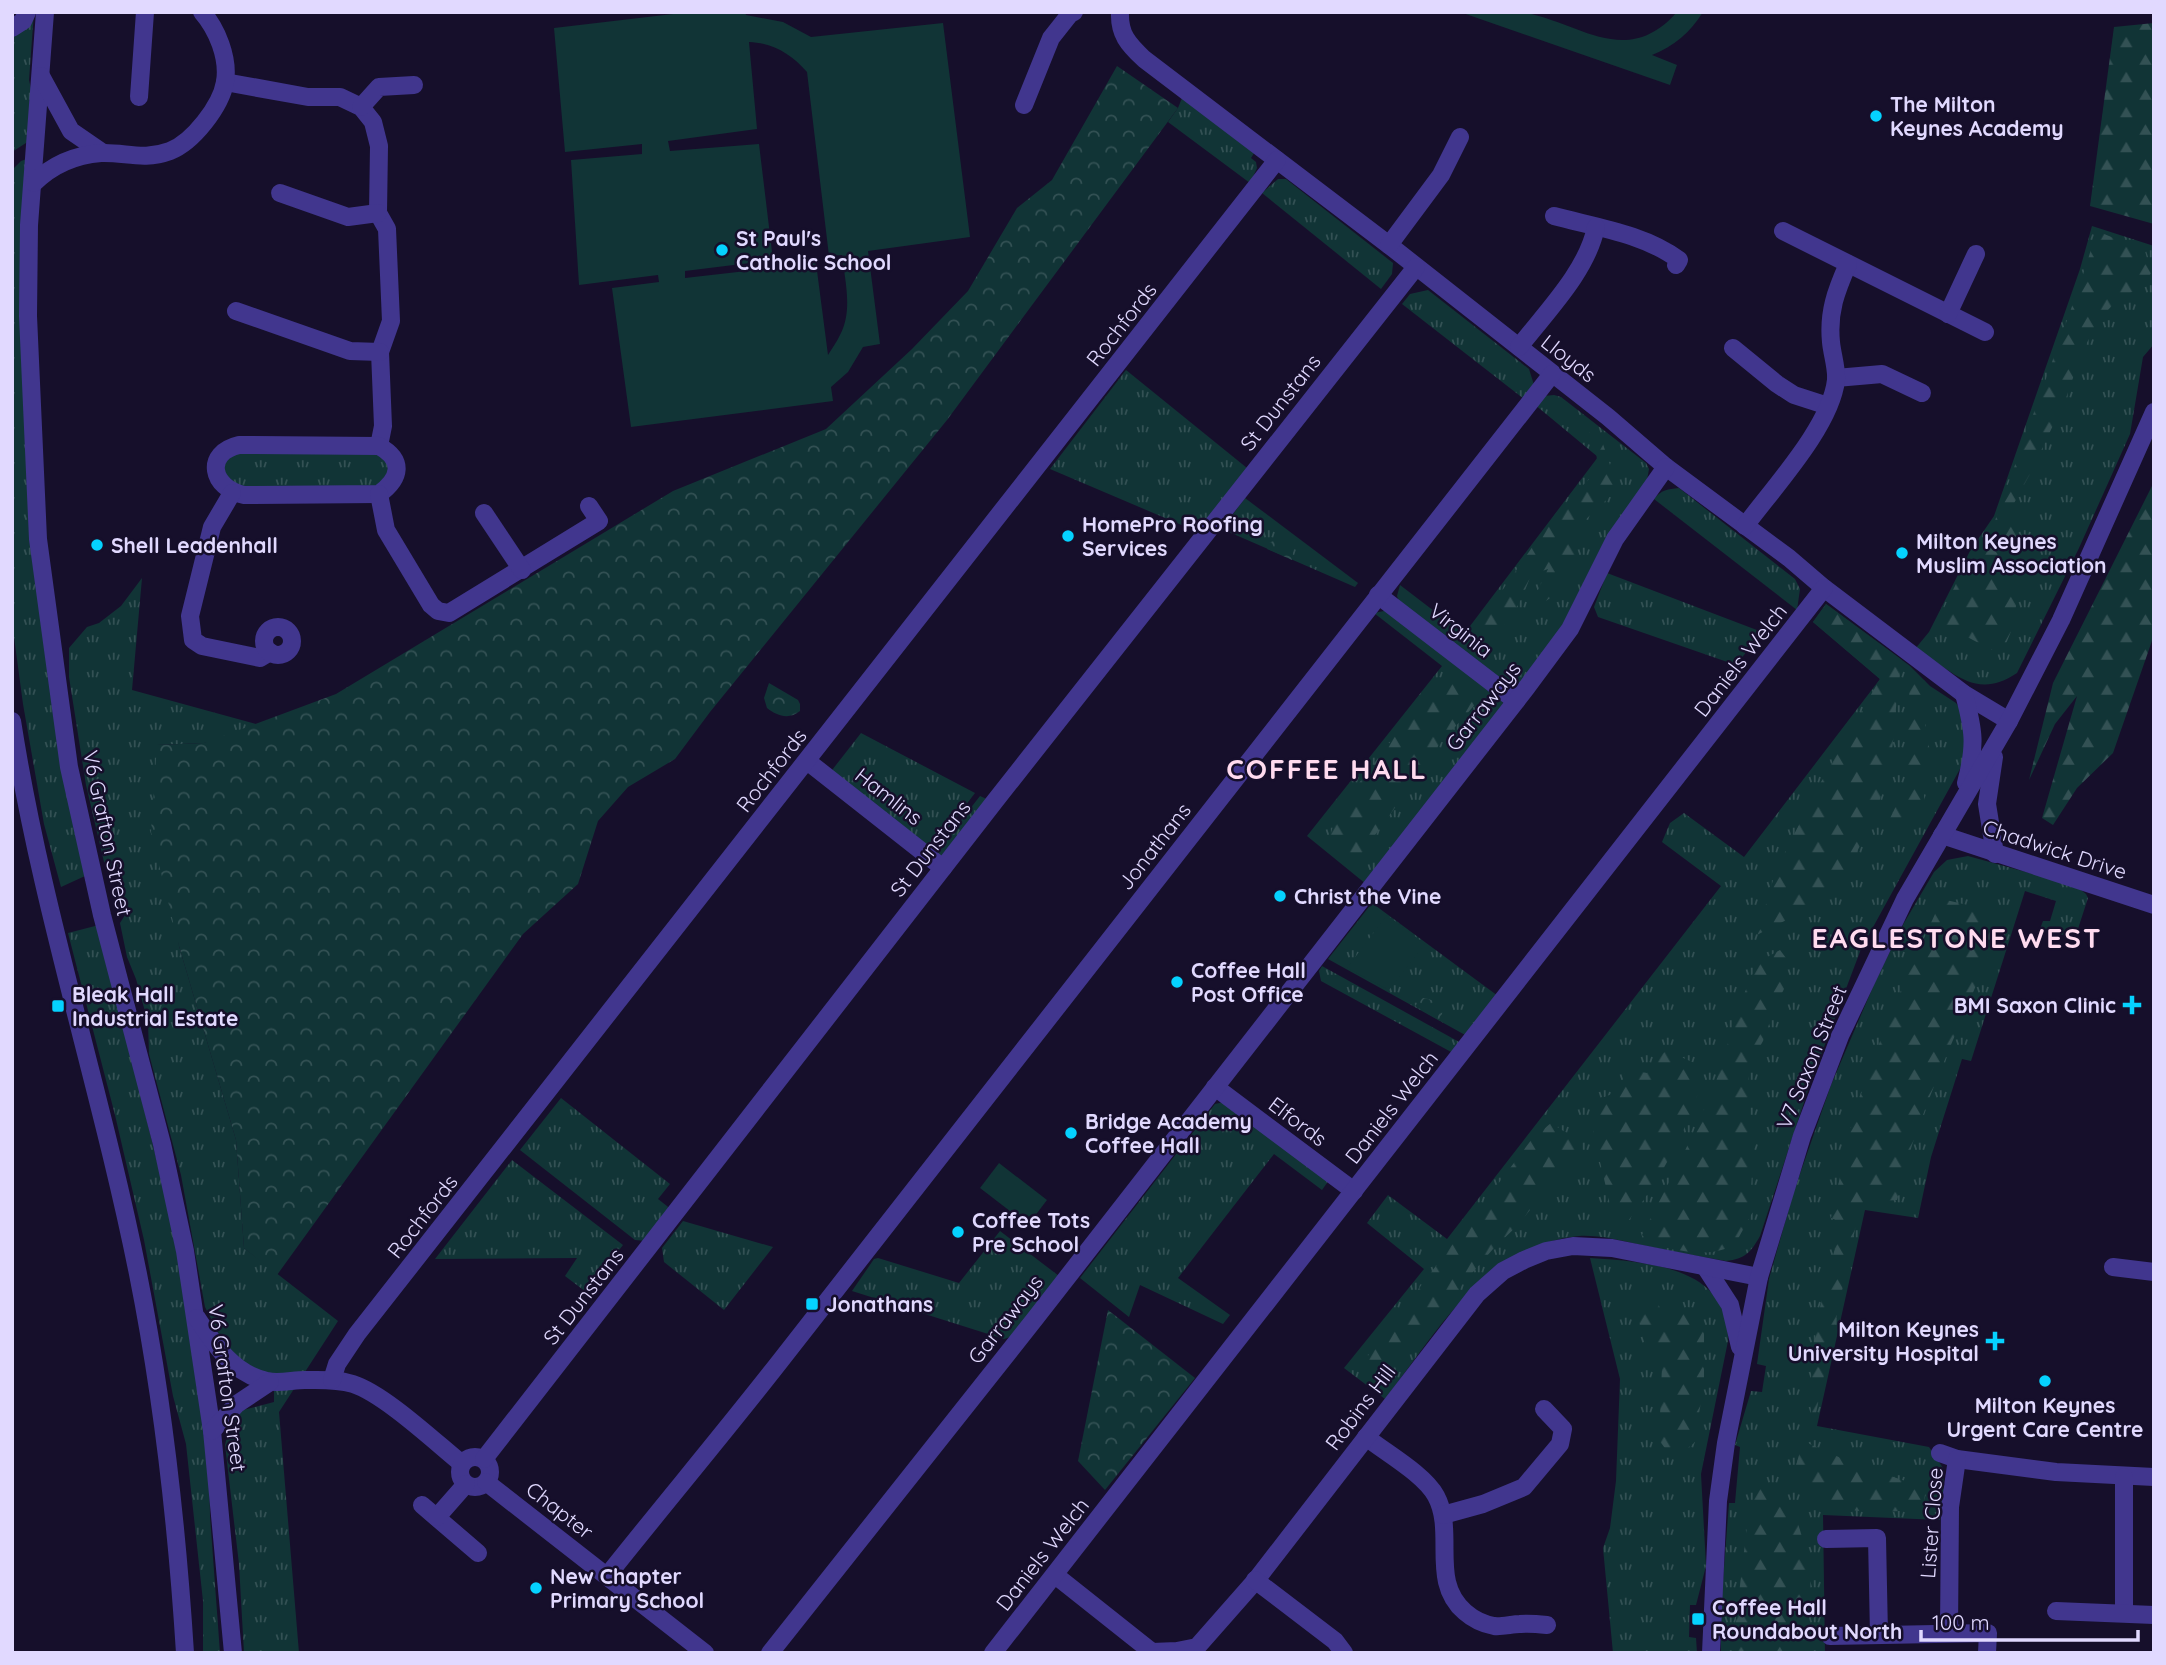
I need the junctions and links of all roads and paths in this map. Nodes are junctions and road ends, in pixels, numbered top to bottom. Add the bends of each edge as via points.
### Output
1 (27, 12) edge
2 (45, 12) edge
3 (145, 12) edge
4 (202, 12) edge
5 (1074, 12) edge
6 (1120, 14) edge
7 (12, 27) edge
8 (41, 76) junction
9 (225, 82) junction
10 (414, 85) dead end
11 (139, 97) dead end
12 (1024, 104) dead end
13 (361, 107) junction
14 (1460, 137) dead end
15 (103, 153) junction
16 (1277, 160) junction
17 (34, 183) junction
18 (280, 193) dead end
19 (378, 213) junction
20 (1554, 216) dead end
21 (1597, 227) junction
22 (1783, 231) dead end
23 (1389, 245) junction
24 (1976, 254) dead end
25 (1848, 264) junction
26 (1676, 265) dead end
27 (1416, 267) junction
28 (236, 311) dead end
29 (1948, 314) junction
30 (1985, 332) dead end
31 (1519, 347) junction
32 (1733, 348) dead end
33 (380, 352) junction
34 (1552, 373) junction
35 (1836, 378) junction
36 (1922, 393) dead end
37 (1828, 406) junction
38 (2154, 412) edge
39 (379, 446) junction
40 (1666, 467) junction
41 (232, 493) junction
42 (379, 494) junction
43 (589, 506) dead end
44 (484, 513) dead end
45 (1745, 526) junction
46 (522, 570) junction
47 (1824, 588) junction
48 (1378, 595) junction
49 (270, 652) dead end
50 (1964, 694) junction
51 (1516, 701) junction
52 (12, 721) edge
53 (2009, 721) junction
54 (1998, 739) junction
55 (807, 761) junction
56 (1959, 805) junction
57 (1942, 835) junction
58 (1995, 854) junction
59 (943, 867) junction
60 (2154, 905) edge
61 (1216, 1087) junction
62 (1354, 1191) junction
63 (2113, 1267) dead end
64 (1706, 1268) junction
65 (2154, 1272) edge
66 (1759, 1278) junction
67 (195, 1315) junction
68 (1742, 1356) junction
69 (332, 1380) junction
70 (270, 1382) junction
71 (1544, 1409) dead end
72 (212, 1431) junction
73 (1366, 1437) junction
74 (484, 1459) junction
75 (461, 1463) junction
76 (2124, 1477) junction
77 (2154, 1477) edge
78 (486, 1482) junction
79 (466, 1484) junction
80 (422, 1505) dead end
81 (1443, 1515) junction
82 (437, 1517) junction
83 (1826, 1539) dead end
84 (478, 1553) dead end
85 (1055, 1574) junction
86 (607, 1576) junction
87 (1255, 1580) junction
88 (2056, 1611) dead end
89 (2124, 1613) junction
90 (2154, 1615) edge
91 (1547, 1625) dead end
92 (1949, 1633) junction
93 (1879, 1634) junction
94 (1830, 1636) dead end
95 (185, 1653) edge
96 (233, 1653) edge
97 (705, 1653) edge
98 (770, 1653) edge
99 (993, 1653) edge
100 (1344, 1653) edge
101 (1712, 1653) edge
102 (1987, 1653) edge

1 - 7 street via 23,21
2 - 8 street, V6 Grafton Street
3 - 11 street
4 - 9 street via 221,46
5 - 12 street via 1052,37
6 - 16 street, Lloyds via 1121,32 1144,58
8 - 15 street via 71,131
8 - 17 street, V6 Grafton Street
9 - 13 street via 308,97 340,97
9 - 15 street via 206,120 185,143 157,155
10 - 13 street via 379,87
13 - 19 street via 373,122 379,146
14 - 23 street via 1441,175
15 - 17 street via 54,167
16 - 23 street, Lloyds
16 - 55 street, Rochfords
17 - 67 street, V6 Grafton Street via 28,316 38,539 69,767 162,1144
18 - 19 street via 348,217
19 - 33 street via 387,229 391,321
20 - 21 street
21 - 26 street via 1659,247 1679,260
21 - 31 street via 1582,265
22 - 25 street
23 - 27 street, Lloyds
24 - 29 street
25 - 29 street
25 - 35 street via 1829,319
27 - 31 street, Lloyds
27 - 59 street, St Dunstans
28 - 33 street via 350,351
29 - 30 street
31 - 34 street, Lloyds
32 - 37 street via 1777,384
33 - 39 street via 383,426
34 - 40 street, Lloyds
34 - 48 street, Jonathans
35 - 36 street via 1882,374
35 - 37 street
37 - 45 street via 1816,432
38 - 53 street, V7 Saxon Street via 2066,608
39 - 41 street via 231,447 219,459 216,474
39 - 42 street via 394,457 397,470
40 - 45 street, Lloyds
40 - 51 street, Garraways via 1615,539 1570,629
41 - 42 street
41 - 49 street via 212,527 190,616 193,640 202,646 260,657
42 - 46 street via 386,530 438,611 454,612
43 - 46 street via 598,521
44 - 46 street
45 - 47 street, Lloyds
47 - 50 street, Lloyds
47 - 62 street, Daniels Welch
48 - 51 street, Virginia
48 - 86 street, Jonathans
50 - 53 street, Lloyds
50 - 56 street via 1974,747
51 - 61 street, Garraways
52 - 95 street via 46,892 138,1274 174,1508
53 - 54 street, V7 Saxon Street
54 - 56 street, V7 Saxon Street
54 - 58 street via 1987,792
55 - 59 street, Hamlins
55 - 69 street, Rochfords via 357,1334
56 - 57 street, V7 Saxon Street
57 - 58 street, Chadwick Drive
57 - 66 street, V7 Saxon Street via 1840,1036 1802,1136
58 - 60 street, Chadwick Drive
59 - 74 street, St Dunstans
61 - 62 street, Elfords
61 - 98 street, Garraways
62 - 85 street, Daniels Welch
63 - 65 street
64 - 66 street, Robins Hill
64 - 68 street via 1730,1305
64 - 73 street, Robins Hill via 1612,1248 1573,1246 1524,1260 1477,1294
66 - 68 street, V7 Saxon Street
67 - 70 street via 231,1362 248,1375
67 - 72 street, V6 Grafton Street
68 - 101 street, V7 Saxon Street via 1718,1501
69 - 70 street
69 - 75 street via 375,1394
70 - 72 street via 237,1404
71 - 81 street via 1563,1429 1560,1444 1524,1487
72 - 96 street, V6 Grafton Street
73 - 81 street via 1422,1480
73 - 87 street, Robins Hill
74 - 75 street via 469,1457
74 - 78 street via 490,1473
75 - 79 street via 460,1477
76 - 77 street
76 - 89 street
76 - 92 street, Lister Close via 1949,1456
78 - 79 street via 474,1487
78 - 86 street, Chapter
79 - 82 street
80 - 82 street
81 - 91 street via 1443,1561 1447,1586 1457,1606 1473,1619 1494,1626
82 - 84 street
83 - 93 street via 1877,1538
85 - 87 street, Robins Hill via 1152,1652 1197,1647
85 - 99 street, Daniels Welch
86 - 97 street, Chapter
87 - 100 street
88 - 89 street
89 - 90 street
92 - 93 street
92 - 102 street via 1988,1633
93 - 94 street

